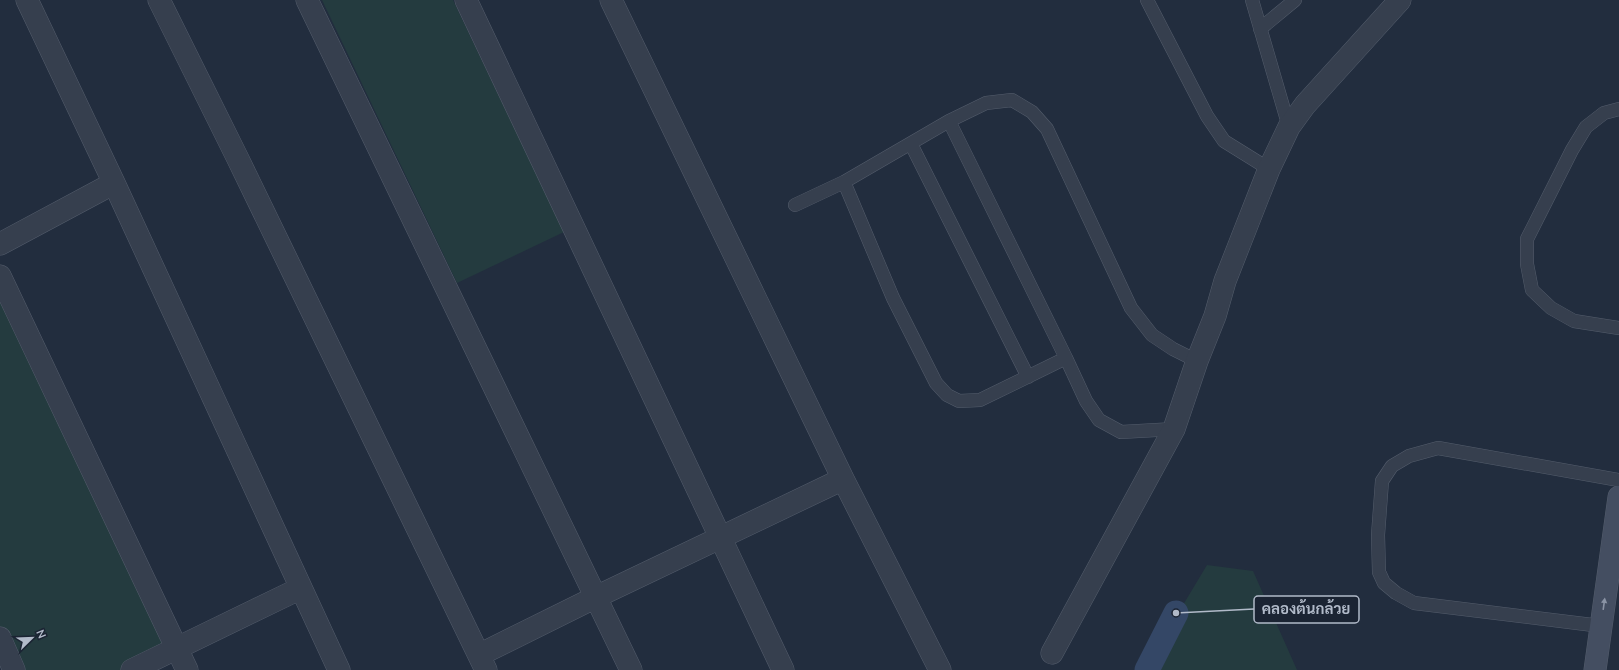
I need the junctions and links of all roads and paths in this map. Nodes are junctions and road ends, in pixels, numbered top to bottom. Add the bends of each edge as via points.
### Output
1 (27, 0) edge
2 (159, 0) edge
3 (307, 0) edge
4 (466, 0) edge
5 (611, 0) edge
6 (1147, 0) edge
7 (1252, 0) edge
8 (1295, 0) edge
9 (1400, 0) edge
10 (1260, 29) junction
11 (1619, 109) edge
12 (949, 121) junction
13 (1289, 127) junction
14 (911, 144) junction
15 (1269, 169) junction
16 (844, 182) junction
17 (114, 183) junction
18 (795, 205) dead end
19 (0, 244) edge
20 (0, 276) edge
21 (1619, 328) edge
22 (1066, 358) junction
23 (1197, 361) junction
24 (1028, 377) junction
25 (1174, 429) junction
26 (843, 479) junction
27 (1619, 480) edge
28 (1619, 497) edge
29 (721, 538) junction
30 (301, 588) junction
31 (596, 597) junction
32 (1601, 626) junction
33 (0, 638) edge
34 (177, 648) junction
35 (1052, 653) dead end
36 (482, 663) edge
37 (14, 670) edge
38 (132, 670) edge
39 (187, 670) edge
40 (339, 670) edge
41 (631, 670) edge
42 (783, 670) edge
43 (940, 670) edge
44 (1595, 670) edge

1 - 17 street
2 - 36 street
3 - 31 street
4 - 29 street
5 - 26 street
6 - 15 lane via 1207,116 1224,141
7 - 10 lane
8 - 10 lane
9 - 13 street via 1305,105
10 - 13 lane
11 - 21 lane via 1604,113 1586,127 1572,150 1527,239 1527,264 1532,290 1551,308 1574,321
12 - 14 lane
12 - 22 lane
12 - 23 lane via 986,103 1012,100 1032,112 1047,130 1131,308 1152,335
13 - 15 street
14 - 16 lane
14 - 24 lane
15 - 23 street
16 - 18 lane
16 - 24 lane via 893,298 936,383 947,395 959,401 980,400
17 - 19 street
17 - 30 street
20 - 34 street
22 - 24 lane
22 - 25 lane via 1086,401 1099,420 1121,432
23 - 25 street
25 - 35 street
26 - 29 street
26 - 43 street
27 - 32 lane via 1438,448 1409,456 1392,466 1382,480 1378,535 1379,572 1384,583 1396,593 1414,603
32 -> 28 main road
29 - 31 street
29 - 42 street
30 - 34 street
30 - 40 street
31 - 36 street
31 - 41 street
32 - 44 main road
33 - 37 street
34 - 38 street
34 - 39 street

